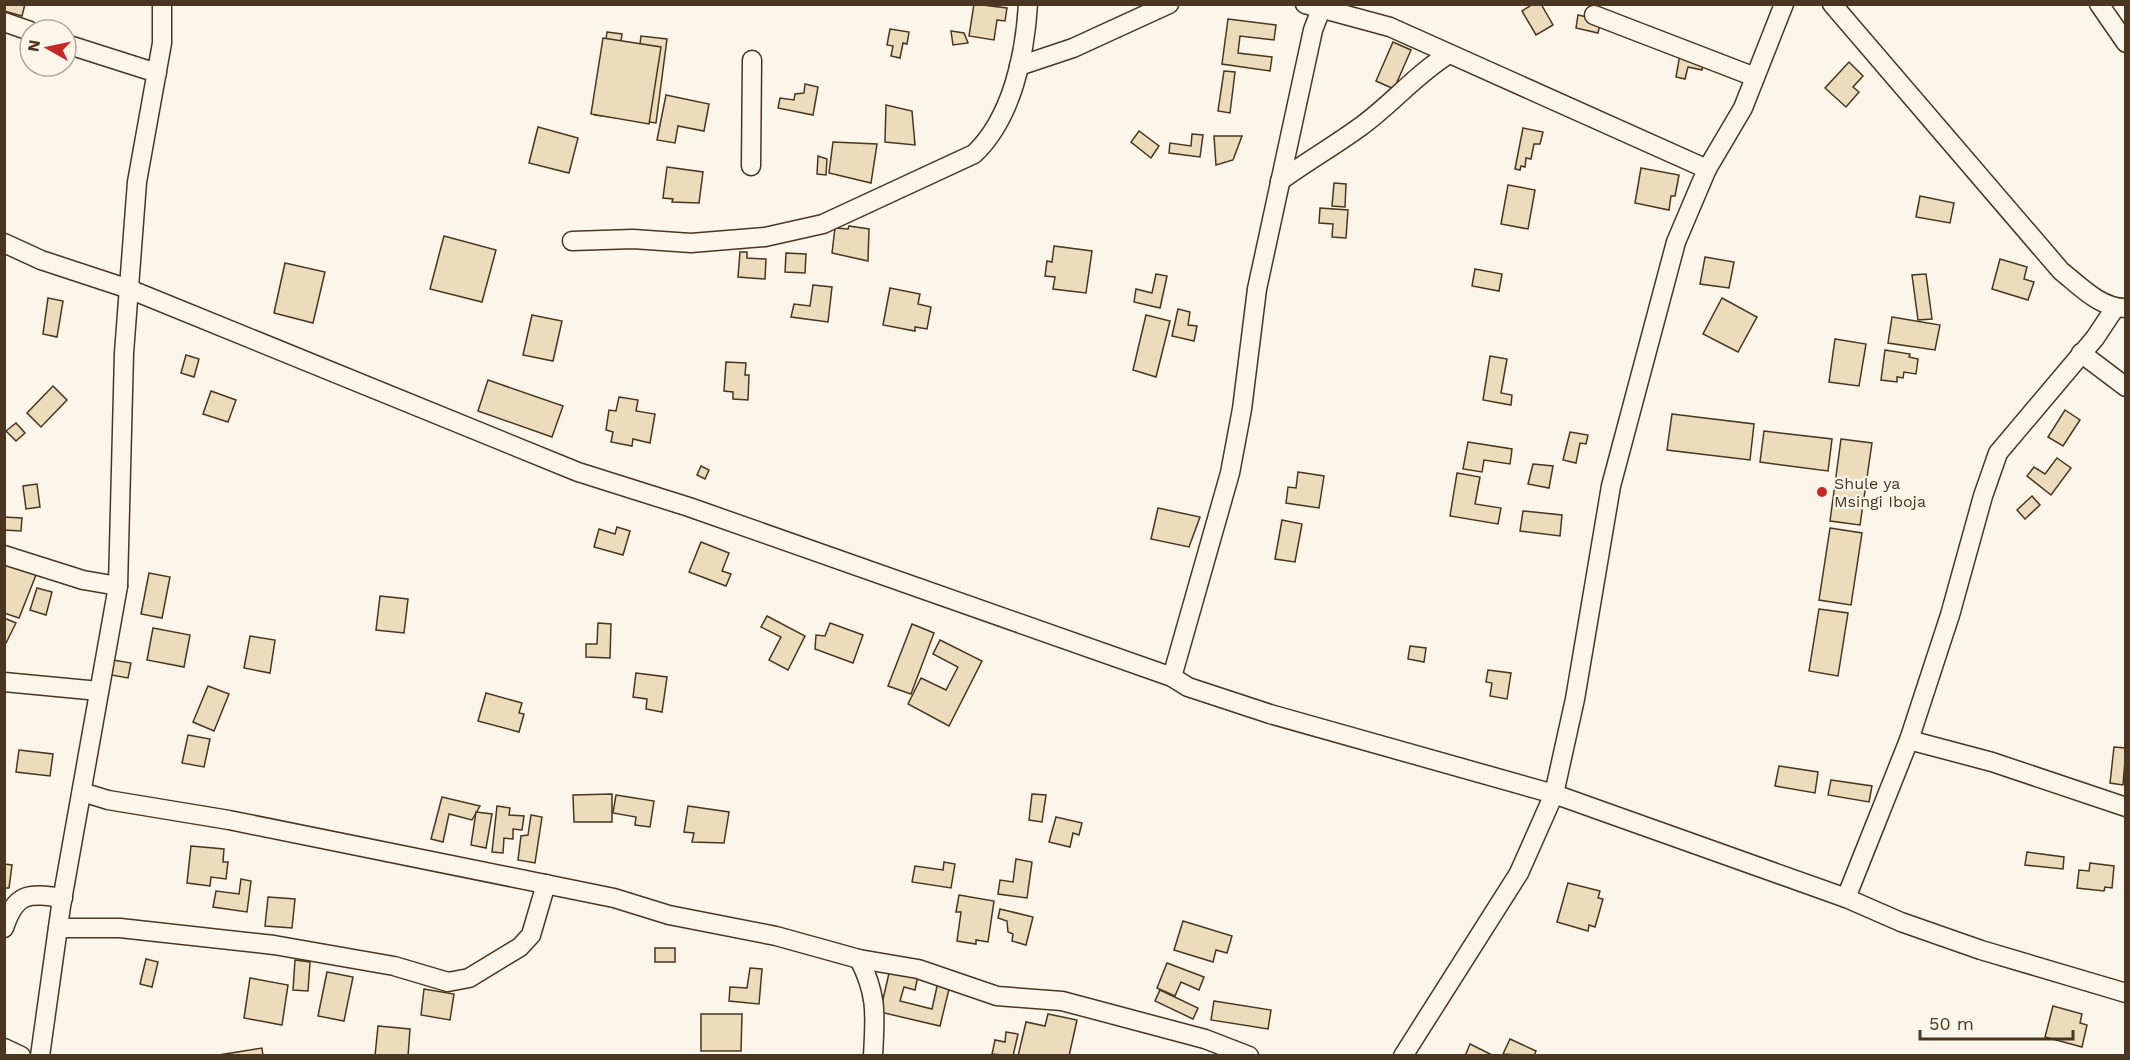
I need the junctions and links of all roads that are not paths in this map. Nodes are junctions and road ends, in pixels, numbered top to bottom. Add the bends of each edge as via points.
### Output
1 (162, 4) edge
2 (1028, 4) edge
3 (1169, 4) edge
4 (1784, 4) edge
5 (1832, 4) edge
6 (2099, 4) edge
7 (1317, 6) edge
8 (1594, 15) dead end
9 (2126, 43) edge
10 (78, 48) edge
11 (1449, 54) junction
12 (752, 60) dead end
13 (1019, 66) junction
14 (157, 73) junction
15 (1755, 77) junction
16 (752, 166) dead end
17 (1707, 169) junction
18 (1280, 182) junction
19 (572, 241) dead end
20 (4, 243) edge
21 (129, 289) junction
22 (2120, 308) edge
23 (2081, 353) junction
24 (2126, 387) edge
25 (4, 555) edge
26 (118, 586) junction
27 (1172, 677) junction
28 (4, 682) edge
29 (99, 691) junction
30 (1909, 740) junction
31 (82, 792) junction
32 (1554, 794) junction
33 (2126, 807) edge
34 (546, 884) junction
35 (63, 898) junction
36 (1846, 898) junction
37 (4, 928) edge
38 (57, 928) junction
39 (860, 959) junction
40 (2126, 993) edge
41 (4, 1048) edge
42 (21, 1056) edge
43 (40, 1056) edge
44 (873, 1056) edge
45 (1249, 1056) edge
46 (1403, 1056) edge

1 - 14 street
2 - 13 street
3 - 13 street via 1073,48
4 - 15 street
5 - 22 street via 2061,271 2094,298
6 - 9 street
7 - 11 street via 1390,27
7 - 18 street
8 - 15 street
10 - 14 street
11 - 17 street
11 - 18 street via 1426,68 1361,127
12 - 16 street
13 - 19 street via 988,141 974,154 823,224 765,237 691,243 633,239
14 - 21 street via 137,182
15 - 17 street via 1743,108
17 - 32 street via 1676,242 1611,486 1575,699
18 - 27 street via 1257,289 1230,473
20 - 21 street via 41,260
21 - 26 street
21 - 27 street via 578,472 689,507
22 - 23 street
23 - 24 street
23 - 30 street via 1998,453
25 - 26 street via 83,580
26 - 29 street
27 - 32 street via 1188,687 1270,714
28 - 29 street
29 - 31 street
30 - 33 street via 1971,755
30 - 36 street
31 - 34 street
31 - 35 street
32 - 36 street
32 - 46 street via 1519,873
34 - 38 street via 537,920 526,941 469,978 448,982 394,966 274,945 120,928
34 - 39 street
35 - 37 street via 22,897 14,903
35 - 38 street
36 - 40 street via 1982,950
38 - 43 street
39 - 44 street via 872,984
39 - 45 street via 918,969 997,996 1062,1001
41 - 42 street

